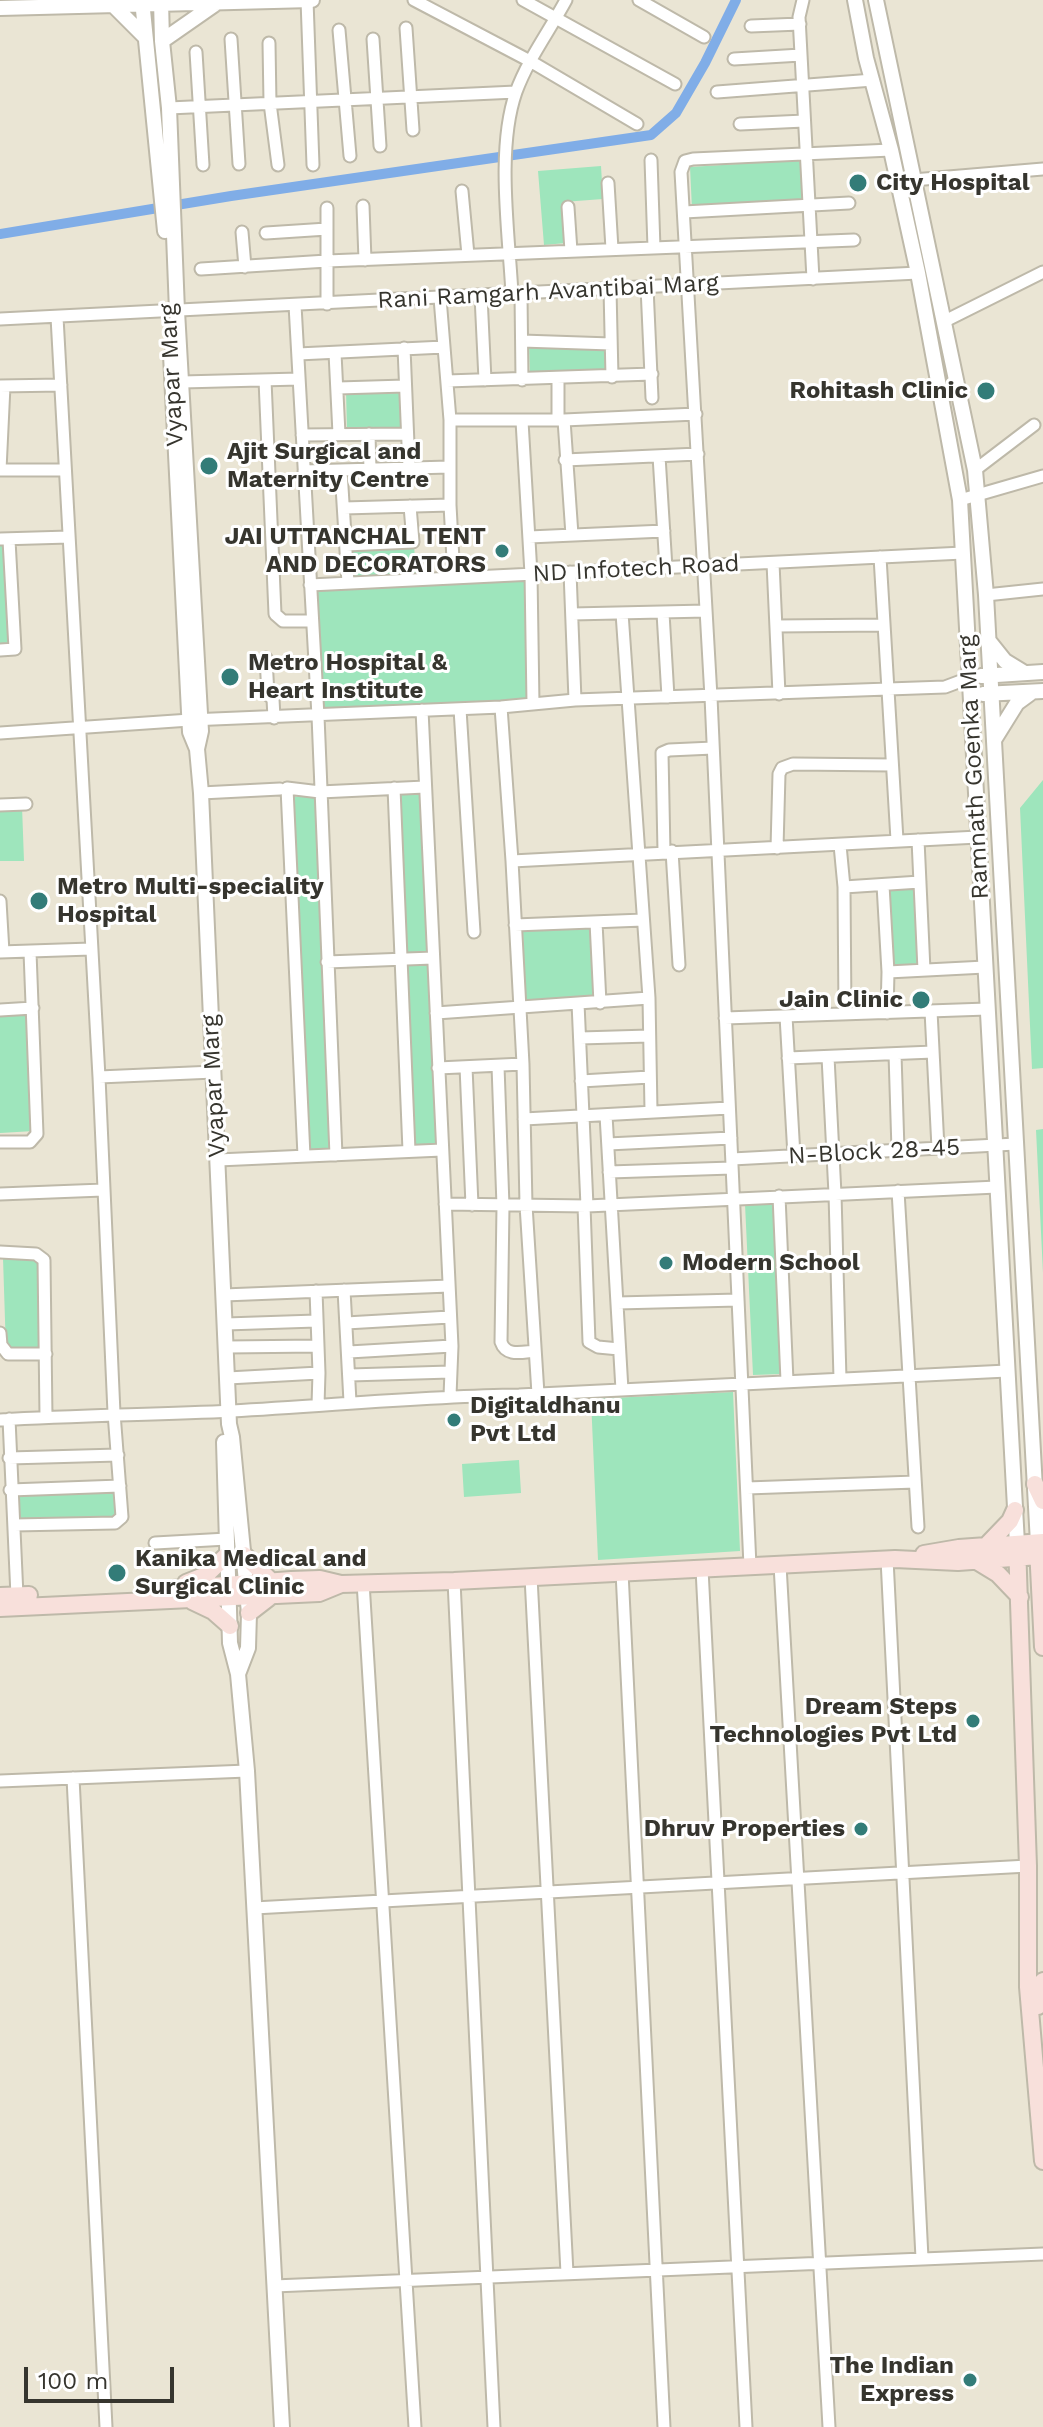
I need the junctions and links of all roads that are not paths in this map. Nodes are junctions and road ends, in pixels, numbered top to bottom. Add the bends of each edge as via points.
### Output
1 (310, 0) edge
2 (414, 0) edge
3 (523, 0) edge
4 (566, 0) edge
5 (639, 0) edge
6 (803, 0) edge
7 (855, 0) edge
8 (876, 0) edge
9 (142, 2) edge
10 (161, 2) edge
11 (218, 2) edge
12 (656, 4) edge
13 (113, 5) junction
14 (0, 8) edge
15 (557, 18) junction
16 (800, 24) junction
17 (751, 26) dead end
18 (406, 28) dead end
19 (339, 30) dead end
20 (146, 37) junction
21 (704, 37) dead end
22 (231, 39) dead end
23 (373, 39) dead end
24 (162, 41) junction
25 (269, 43) dead end
26 (196, 52) dead end
27 (887, 53) junction
28 (801, 55) junction
29 (866, 58) junction
30 (734, 59) dead end
31 (530, 61) junction
32 (873, 80) junction
33 (675, 84) dead end
34 (802, 87) junction
35 (516, 92) junction
36 (717, 92) dead end
37 (378, 97) junction
38 (410, 98) junction
39 (310, 100) junction
40 (343, 100) junction
41 (270, 103) junction
42 (233, 104) junction
43 (199, 106) junction
44 (169, 108) junction
45 (804, 121) junction
46 (637, 124) dead end
47 (740, 124) dead end
48 (413, 130) dead end
49 (380, 146) dead end
50 (891, 150) junction
51 (806, 155) junction
52 (350, 156) dead end
53 (651, 160) dead end
54 (239, 164) dead end
55 (203, 165) dead end
56 (278, 165) dead end
57 (313, 165) dead end
58 (1043, 169) edge
59 (913, 180) junction
60 (608, 183) dead end
61 (462, 191) dead end
62 (168, 193) junction
63 (849, 203) dead end
64 (363, 206) dead end
65 (810, 206) junction
66 (568, 207) dead end
67 (327, 208) dead end
68 (684, 212) junction
69 (327, 229) junction
70 (242, 232) dead end
71 (266, 233) dead end
72 (854, 240) dead end
73 (811, 241) junction
74 (685, 247) junction
75 (654, 248) junction
76 (612, 249) junction
77 (571, 251) junction
78 (510, 254) junction
79 (468, 255) junction
80 (365, 260) junction
81 (327, 261) junction
82 (245, 267) junction
83 (201, 269) dead end
84 (1043, 272) edge
85 (918, 273) junction
86 (813, 279) junction
87 (686, 285) junction
88 (647, 287) junction
89 (610, 289) junction
90 (516, 294) junction
91 (481, 296) junction
92 (440, 298) junction
93 (327, 304) junction
94 (295, 305) junction
95 (173, 312) junction
96 (57, 317) junction
97 (0, 319) edge
98 (945, 321) junction
99 (522, 341) junction
100 (611, 344) junction
101 (444, 347) junction
102 (404, 348) junction
103 (335, 353) junction
104 (298, 354) junction
105 (652, 374) junction
106 (612, 377) junction
107 (299, 379) junction
108 (558, 379) junction
109 (265, 380) junction
110 (485, 380) junction
111 (522, 380) junction
112 (447, 381) junction
113 (182, 382) junction
114 (61, 385) junction
115 (2, 386) edge
116 (405, 386) junction
117 (338, 388) junction
118 (652, 398) dead end
119 (696, 414) junction
120 (450, 420) junction
121 (561, 420) junction
122 (522, 421) junction
123 (1034, 425) dead end
124 (339, 434) junction
125 (369, 434) junction
126 (406, 434) junction
127 (302, 435) junction
128 (698, 454) junction
129 (659, 456) junction
130 (565, 460) junction
131 (449, 467) junction
132 (409, 468) junction
133 (0, 470) edge
134 (64, 470) junction
135 (370, 470) junction
136 (975, 470) junction
137 (304, 471) junction
138 (341, 471) junction
139 (1043, 476) edge
140 (978, 493) junction
141 (960, 500) junction
142 (450, 505) junction
143 (410, 506) junction
144 (344, 508) junction
145 (664, 531) junction
146 (572, 535) junction
147 (69, 537) junction
148 (529, 537) junction
149 (4, 540) edge
150 (346, 545) junction
151 (963, 553) junction
152 (880, 557) junction
153 (773, 563) junction
154 (704, 566) junction
155 (666, 568) junction
156 (570, 572) junction
157 (531, 574) junction
158 (454, 578) junction
159 (348, 583) junction
160 (310, 585) junction
161 (1043, 589) edge
162 (986, 595) junction
163 (706, 611) junction
164 (622, 613) junction
165 (663, 613) junction
166 (572, 614) junction
167 (311, 621) junction
168 (884, 625) junction
169 (776, 626) junction
170 (988, 641) junction
171 (0, 650) edge
172 (266, 658) dead end
173 (1023, 672) junction
174 (1043, 672) edge
175 (990, 674) junction
176 (969, 678) junction
177 (951, 686) junction
178 (888, 690) junction
179 (1038, 691) edge
180 (991, 693) junction
181 (779, 694) junction
182 (970, 695) junction
183 (668, 697) junction
184 (711, 697) junction
185 (629, 698) junction
186 (575, 700) junction
187 (533, 704) junction
188 (501, 707) junction
189 (460, 709) junction
190 (422, 710) junction
191 (318, 716) junction
192 (274, 718) junction
193 (195, 720) junction
194 (79, 727) junction
195 (0, 733) edge
196 (994, 740) junction
197 (713, 748) junction
198 (892, 765) junction
199 (425, 787) junction
200 (394, 788) junction
201 (280, 789) dead end
202 (320, 792) junction
203 (201, 793) junction
204 (26, 804) dead end
205 (0, 805) edge
206 (978, 837) junction
207 (897, 840) junction
208 (918, 840) junction
209 (840, 845) junction
210 (777, 848) junction
211 (718, 849) junction
212 (668, 852) junction
213 (639, 854) junction
214 (512, 861) junction
215 (920, 882) junction
216 (883, 885) junction
217 (844, 887) junction
218 (0, 901) edge
219 (643, 920) junction
220 (596, 922) junction
221 (515, 925) junction
222 (474, 932) dead end
223 (91, 949) junction
224 (1, 952) edge
225 (30, 952) junction
226 (433, 958) junction
227 (401, 959) junction
228 (327, 962) junction
229 (679, 965) dead end
230 (985, 967) junction
231 (924, 970) junction
232 (888, 972) junction
233 (649, 998) junction
234 (578, 1003) junction
235 (600, 1003) junction
236 (33, 1008) junction
237 (519, 1008) junction
238 (987, 1009) junction
239 (0, 1010) edge
240 (931, 1011) junction
241 (436, 1013) junction
242 (887, 1013) junction
243 (845, 1014) junction
244 (786, 1016) junction
245 (725, 1018) junction
246 (649, 1036) junction
247 (580, 1038) junction
248 (933, 1052) junction
249 (895, 1054) junction
250 (828, 1057) junction
251 (788, 1058) junction
252 (523, 1064) junction
253 (498, 1066) junction
254 (466, 1067) junction
255 (438, 1068) junction
256 (214, 1072) junction
257 (99, 1077) junction
258 (650, 1077) junction
259 (581, 1081) junction
260 (729, 1108) junction
261 (651, 1111) junction
262 (606, 1115) junction
263 (585, 1116) junction
264 (524, 1119) junction
265 (731, 1138) junction
266 (0, 1142) edge
267 (608, 1144) junction
268 (1016, 1144) junction
269 (995, 1146) junction
270 (938, 1148) junction
271 (442, 1150) junction
272 (898, 1150) junction
273 (409, 1151) junction
274 (833, 1154) junction
275 (336, 1155) junction
276 (304, 1156) junction
277 (794, 1156) junction
278 (218, 1160) junction
279 (732, 1163) junction
280 (609, 1172) junction
281 (997, 1187) junction
282 (103, 1190) junction
283 (898, 1191) junction
284 (0, 1194) edge
285 (835, 1194) junction
286 (779, 1196) junction
287 (734, 1198) junction
288 (445, 1204) junction
289 (472, 1205) junction
290 (526, 1205) junction
291 (611, 1205) junction
292 (503, 1206) junction
293 (586, 1206) junction
294 (0, 1252) edge
295 (449, 1286) junction
296 (344, 1290) junction
297 (316, 1291) junction
298 (224, 1295) junction
299 (738, 1300) junction
300 (617, 1303) junction
301 (450, 1317) junction
302 (316, 1321) junction
303 (346, 1323) junction
304 (226, 1324) junction
305 (0, 1333) edge
306 (318, 1346) junction
307 (452, 1346) junction
308 (227, 1347) junction
309 (619, 1349) junction
310 (535, 1351) junction
311 (349, 1352) junction
312 (46, 1354) junction
313 (1007, 1371) junction
314 (450, 1372) junction
315 (319, 1373) junction
316 (350, 1375) junction
317 (908, 1375) junction
318 (228, 1378) junction
319 (840, 1379) junction
320 (787, 1381) junction
321 (742, 1383) junction
322 (622, 1390) junction
323 (538, 1394) junction
324 (450, 1396) junction
325 (350, 1402) junction
326 (318, 1405) junction
327 (114, 1413) junction
328 (46, 1417) junction
329 (229, 1417) junction
330 (4, 1420) edge
331 (118, 1455) junction
332 (9, 1458) junction
333 (915, 1482) junction
334 (1035, 1484) junction
335 (120, 1486) junction
336 (747, 1488) junction
337 (10, 1490) junction
338 (1043, 1501) edge
339 (1015, 1510) junction
340 (14, 1525) junction
341 (918, 1527) dead end
342 (155, 1543) dead end
343 (986, 1546) junction
344 (1040, 1547) edge
345 (233, 1549) junction
346 (1017, 1551) junction
347 (891, 1559) junction
348 (975, 1560) junction
349 (780, 1565) junction
350 (750, 1566) junction
351 (702, 1569) junction
352 (622, 1572) junction
353 (531, 1577) junction
354 (454, 1581) junction
355 (363, 1582) junction
356 (272, 1588) junction
357 (238, 1590) junction
358 (179, 1594) junction
359 (8, 1596) edge
360 (1020, 1597) junction
361 (0, 1608) edge
362 (249, 1613) junction
363 (1042, 1614) edge
364 (230, 1626) junction
365 (1043, 1647) edge
366 (238, 1674) junction
367 (247, 1771) junction
368 (73, 1778) junction
369 (0, 1781) edge
370 (1028, 1866) junction
371 (903, 1873) junction
372 (798, 1879) junction
373 (718, 1883) junction
374 (638, 1887) junction
375 (547, 1892) junction
376 (469, 1896) junction
377 (383, 1901) junction
378 (254, 1908) junction
379 (1027, 1948) junction
380 (1043, 1962) edge
381 (1043, 1981) edge
382 (1031, 2017) junction
383 (1043, 2161) edge
384 (1043, 2254) edge
385 (922, 2258) junction
386 (820, 2263) junction
387 (738, 2266) junction
388 (656, 2269) junction
389 (567, 2273) junction
390 (487, 2277) junction
391 (406, 2280) junction
392 (274, 2286) junction
393 (106, 2427) edge
394 (282, 2427) edge
395 (415, 2427) edge
396 (494, 2427) edge
397 (664, 2427) edge
398 (746, 2427) edge
399 (829, 2427) edge

1 - 11 street
1 - 39 street
2 - 31 street
3 - 15 street
4 - 15 street
5 - 12 street
6 - 16 street
7 - 29 street, Ramnath Goenka Marg
8 - 27 street, Ramnath Goenka Marg
9 - 10 street
9 - 13 street
9 - 20 street, Vyapar Marg
10 - 11 street
10 - 24 street, Vyapar Marg
11 - 24 street
12 - 21 street
13 - 14 street
13 - 20 street
15 - 31 street
15 - 33 street
16 - 17 street
16 - 28 street
18 - 38 street
19 - 40 street
20 - 62 street, Vyapar Marg
22 - 42 street
23 - 37 street
24 - 44 street, Vyapar Marg
25 - 41 street
26 - 43 street
27 - 29 street
27 - 59 street, Ramnath Goenka Marg
28 - 30 street
28 - 34 street
29 - 32 street, Ramnath Goenka Marg
31 - 35 street
31 - 46 street
32 - 34 street
32 - 50 street, Ramnath Goenka Marg
34 - 36 street
34 - 45 street
35 - 38 street
35 - 78 street via 506,142
37 - 38 street
37 - 40 street
37 - 49 street
38 - 48 street
39 - 40 street
39 - 41 street
39 - 57 street
40 - 52 street
41 - 42 street
41 - 56 street
42 - 43 street
42 - 54 street
43 - 44 street
43 - 55 street
44 - 62 street, Vyapar Marg
45 - 47 street
45 - 51 street
50 - 51 street
50 - 85 street, Ramnath Goenka Marg
51 - 65 street
51 - 68 street via 685,161
53 - 75 street
58 - 59 street
59 - 98 street, Ramnath Goenka Marg
60 - 76 street
61 - 79 street
62 - 95 street, Vyapar Marg
63 - 65 street
64 - 80 street
65 - 68 street
65 - 73 street
66 - 77 street
67 - 69 street
68 - 74 street
69 - 71 street
69 - 81 street
70 - 82 street
72 - 73 street
73 - 74 street
73 - 86 street
74 - 75 street
74 - 87 street
75 - 76 street
76 - 77 street
77 - 78 street
78 - 79 street
78 - 90 street
79 - 80 street
80 - 81 street
81 - 82 street
81 - 93 street
82 - 83 street
84 - 98 street
85 - 86 street, Rani Ramgarh Avantibai Marg
85 - 141 street, Ramnath Goenka Marg
86 - 87 street, Rani Ramgarh Avantibai Marg
87 - 88 street, Rani Ramgarh Avantibai Marg
87 - 119 street
88 - 89 street, Rani Ramgarh Avantibai Marg
88 - 105 street
89 - 90 street, Rani Ramgarh Avantibai Marg
89 - 100 street
90 - 91 street, Rani Ramgarh Avantibai Marg
90 - 99 street
91 - 92 street, Rani Ramgarh Avantibai Marg
91 - 110 street
92 - 93 street, Rani Ramgarh Avantibai Marg
92 - 101 street
93 - 94 street, Rani Ramgarh Avantibai Marg
94 - 95 street, Rani Ramgarh Avantibai Marg
94 - 104 street
95 - 96 street, Rani Ramgarh Avantibai Marg
95 - 113 street, Vyapar Marg
95 - 193 street, Vyapar Marg
96 - 97 street, Rani Ramgarh Avantibai Marg
96 - 114 street
98 - 136 street, Ramnath Goenka Marg
99 - 100 street
99 - 111 street
100 - 106 street
101 - 102 street
101 - 112 street
102 - 103 street
102 - 116 street
103 - 104 street
103 - 117 street
104 - 107 street
105 - 106 street
105 - 118 street
106 - 108 street
107 - 109 street
107 - 127 street
108 - 111 street
108 - 121 street
109 - 113 street
109 - 167 street via 275,614 287,622
110 - 111 street
110 - 112 street
112 - 120 street
113 - 193 street, Vyapar Marg
114 - 115 street
114 - 134 street
115 - 133 street
116 - 117 street
116 - 126 street
117 - 124 street
119 - 121 street
119 - 128 street
120 - 122 street
120 - 131 street
121 - 122 street
121 - 130 street
122 - 148 street
123 - 136 street
124 - 125 street
124 - 127 street
125 - 126 street
125 - 135 street
126 - 132 street
127 - 137 street
128 - 129 street
128 - 154 street
129 - 130 street
129 - 145 street
130 - 146 street
131 - 132 street
131 - 142 street
132 - 135 street
133 - 134 street
134 - 147 street
135 - 138 street
136 - 140 street, Ramnath Goenka Marg
137 - 138 street
137 - 160 street
138 - 144 street
139 - 140 street
140 - 141 street
140 - 162 street, Ramnath Goenka Marg
141 - 151 street, Ramnath Goenka Marg
142 - 143 street
142 - 158 street
143 - 144 street
143 - 150 street via 413,542
144 - 150 street
145 - 146 street
145 - 155 street
146 - 148 street
147 - 149 street
147 - 194 street
148 - 157 street
149 - 171 street via 15,649
150 - 159 street
151 - 152 street, ND Infotech Road
151 - 176 street, Ramnath Goenka Marg
152 - 153 street, ND Infotech Road
152 - 168 street
153 - 154 street, ND Infotech Road
153 - 169 street
154 - 155 street, ND Infotech Road
154 - 163 street
155 - 156 street, ND Infotech Road
156 - 157 street, ND Infotech Road
156 - 166 street
157 - 158 street, ND Infotech Road
157 - 187 street
158 - 159 street, ND Infotech Road
159 - 160 street, ND Infotech Road
160 - 167 street
161 - 162 street
162 - 170 street, Ramnath Goenka Marg
163 - 165 street
163 - 184 street
164 - 165 street
164 - 166 street
164 - 185 street
165 - 183 street
166 - 186 street
167 - 191 street
168 - 169 street
168 - 178 street
169 - 181 street
170 - 173 street
170 - 175 street, Ramnath Goenka Marg
172 - 192 street
173 - 174 street
173 - 175 street
175 - 176 street
175 - 180 street, Ramnath Goenka Marg
176 - 177 street
176 - 182 street, Ramnath Goenka Marg
177 - 178 street
177 - 182 street
178 - 181 street
178 - 198 street
179 - 180 street
179 - 196 street via 1017,703
180 - 182 street
180 - 196 street, Ramnath Goenka Marg
181 - 184 street
182 - 206 street, Ramnath Goenka Marg
183 - 184 street
183 - 185 street
184 - 197 street
185 - 186 street
185 - 213 street
186 - 187 street
187 - 188 street
188 - 189 street
188 - 214 street
189 - 190 street
189 - 222 street
190 - 191 street
190 - 199 street
191 - 192 street
191 - 202 street
192 - 193 street
193 - 194 street
193 - 203 street, Vyapar Marg via 191,738
194 - 195 street
194 - 223 street
196 - 268 street, Ramnath Goenka Marg
197 - 211 street
197 - 212 street via 662,753
198 - 207 street
198 - 210 street via 782,768
199 - 200 street
199 - 226 street
200 - 202 street
200 - 227 street
201 - 203 street
202 - 228 street
202 - 276 street via 287,788
203 - 256 street, Vyapar Marg
204 - 205 street
206 - 208 street
206 - 230 street, Ramnath Goenka Marg
207 - 208 street
207 - 209 street
208 - 215 street
209 - 210 street
209 - 217 street
210 - 211 street
211 - 212 street
211 - 245 street
212 - 213 street
212 - 229 street
213 - 214 street
213 - 219 street
214 - 221 street
215 - 216 street
215 - 231 street
216 - 217 street
216 - 232 street
217 - 243 street
218 - 224 street
219 - 220 street
219 - 233 street
220 - 221 street
220 - 235 street
221 - 237 street
223 - 225 street
223 - 257 street
224 - 225 street
225 - 236 street
226 - 227 street
226 - 241 street
227 - 228 street
227 - 273 street
228 - 275 street
230 - 231 street
230 - 238 street, Ramnath Goenka Marg
231 - 232 street
232 - 242 street
233 - 235 street
233 - 246 street
234 - 235 street
234 - 237 street
234 - 247 street
236 - 239 street
236 - 266 street via 37,1134 30,1142
237 - 241 street
237 - 252 street
238 - 240 street
238 - 269 street, Ramnath Goenka Marg
240 - 242 street
240 - 248 street
241 - 255 street
242 - 243 street
243 - 244 street
244 - 245 street
244 - 251 street
245 - 260 street
246 - 247 street
246 - 258 street
247 - 259 street
248 - 249 street
248 - 270 street
249 - 250 street
249 - 272 street
250 - 251 street
250 - 274 street
251 - 277 street
252 - 253 street
252 - 264 street
253 - 254 street
253 - 292 street
254 - 255 street
254 - 289 street
255 - 271 street
256 - 257 street
256 - 278 street, Vyapar Marg
257 - 282 street
258 - 259 street
258 - 261 street
259 - 263 street
260 - 261 street
260 - 265 street
261 - 262 street
262 - 263 street
262 - 267 street
263 - 264 street
263 - 293 street
264 - 290 street
265 - 267 street
265 - 279 street
267 - 280 street
268 - 269 street, N-Block 28-45
268 - 334 street, Ramnath Goenka Marg
269 - 270 street, N-Block 28-45
269 - 281 street, Ramnath Goenka Marg
270 - 272 street, N-Block 28-45
271 - 273 street
271 - 288 street
272 - 274 street, N-Block 28-45
273 - 275 street
274 - 277 street, N-Block 28-45
274 - 285 street
275 - 276 street
276 - 278 street
277 - 279 street, N-Block 28-45
278 - 298 street, Vyapar Marg
279 - 280 street, N-Block 28-45
279 - 287 street
280 - 291 street
281 - 283 street
281 - 313 street, Ramnath Goenka Marg
282 - 284 street
282 - 327 street
283 - 285 street
283 - 317 street
285 - 286 street
285 - 319 street
286 - 287 street
286 - 320 street
287 - 291 street
287 - 299 street
288 - 289 street
288 - 295 street
289 - 292 street
290 - 292 street
290 - 293 street
290 - 310 street
291 - 293 street
291 - 300 street
292 - 310 street via 501,1342 508,1352
293 - 309 street via 589,1342
294 - 312 street via 36,1254 44,1260
295 - 296 street
295 - 301 street
296 - 297 street
296 - 303 street
297 - 298 street
297 - 302 street
298 - 304 street, Vyapar Marg
299 - 300 street
299 - 321 street
300 - 309 street
301 - 303 street
301 - 307 street
302 - 304 street
302 - 306 street
303 - 311 street
304 - 308 street, Vyapar Marg
305 - 312 street via 8,1354
306 - 308 street
306 - 315 street
307 - 311 street
307 - 314 street
308 - 318 street, Vyapar Marg
309 - 322 street
310 - 323 street
311 - 316 street
312 - 328 street
313 - 317 street
313 - 339 street, Ramnath Goenka Marg
314 - 316 street
314 - 324 street
315 - 318 street
315 - 326 street
316 - 325 street
317 - 319 street
317 - 333 street
318 - 329 street, Vyapar Marg
319 - 320 street
320 - 321 street
321 - 322 street
321 - 336 street
322 - 323 street
323 - 324 street
324 - 325 street
325 - 326 street
326 - 329 street
327 - 328 street
327 - 329 street
327 - 331 street
328 - 330 street
329 - 345 street, Vyapar Marg
329 - 345 street, Vyapar Marg via 224,1438
330 - 332 street
331 - 332 street
331 - 335 street
332 - 337 street
333 - 336 street
333 - 341 street
334 - 338 main road
334 - 344 street, Ramnath Goenka Marg
335 - 337 street
335 - 340 street via 122,1517 115,1523
336 - 350 street
337 - 340 street
339 - 343 main road
339 - 346 street, Ramnath Goenka Marg
340 - 359 street
342 - 345 street
343 - 346 main road
343 - 347 main road
344 - 346 main road
344 - 363 main road
345 - 356 main road
345 - 357 street, Vyapar Marg
345 - 358 main road
346 - 348 main road
346 - 360 main road
347 - 348 main road
347 - 349 main road
347 - 371 street
348 - 360 main road
349 - 350 main road
349 - 372 street
350 - 351 main road
351 - 352 main road
351 - 373 street
352 - 353 main road
352 - 374 street
353 - 354 main road
353 - 375 street
354 - 355 main road
354 - 376 street
355 - 356 main road via 320,1579
355 - 377 street
356 - 357 main road
356 - 362 main road
357 - 358 main road
357 - 362 street
357 - 364 street
358 - 359 main road
358 - 361 main road
358 - 364 main road
360 - 370 main road
362 - 366 street via 248,1648
363 - 365 main road
364 - 366 street
366 - 367 street
367 - 368 street
367 - 378 street
368 - 369 street
368 - 393 street
370 - 371 street
370 - 379 main road
371 - 372 street
371 - 385 street
372 - 373 street
372 - 386 street
373 - 374 street
373 - 387 street
374 - 375 street
374 - 388 street
375 - 376 street
375 - 389 street
376 - 377 street
376 - 390 street
377 - 378 street
377 - 391 street
378 - 392 street
379 - 380 main road
379 - 382 main road
381 - 382 main road
382 - 383 main road
384 - 385 street
385 - 386 street
386 - 387 street
386 - 399 street
387 - 388 street
387 - 398 street
388 - 389 street
388 - 397 street
389 - 390 street
390 - 391 street
390 - 396 street
391 - 392 street
391 - 395 street
392 - 394 street

